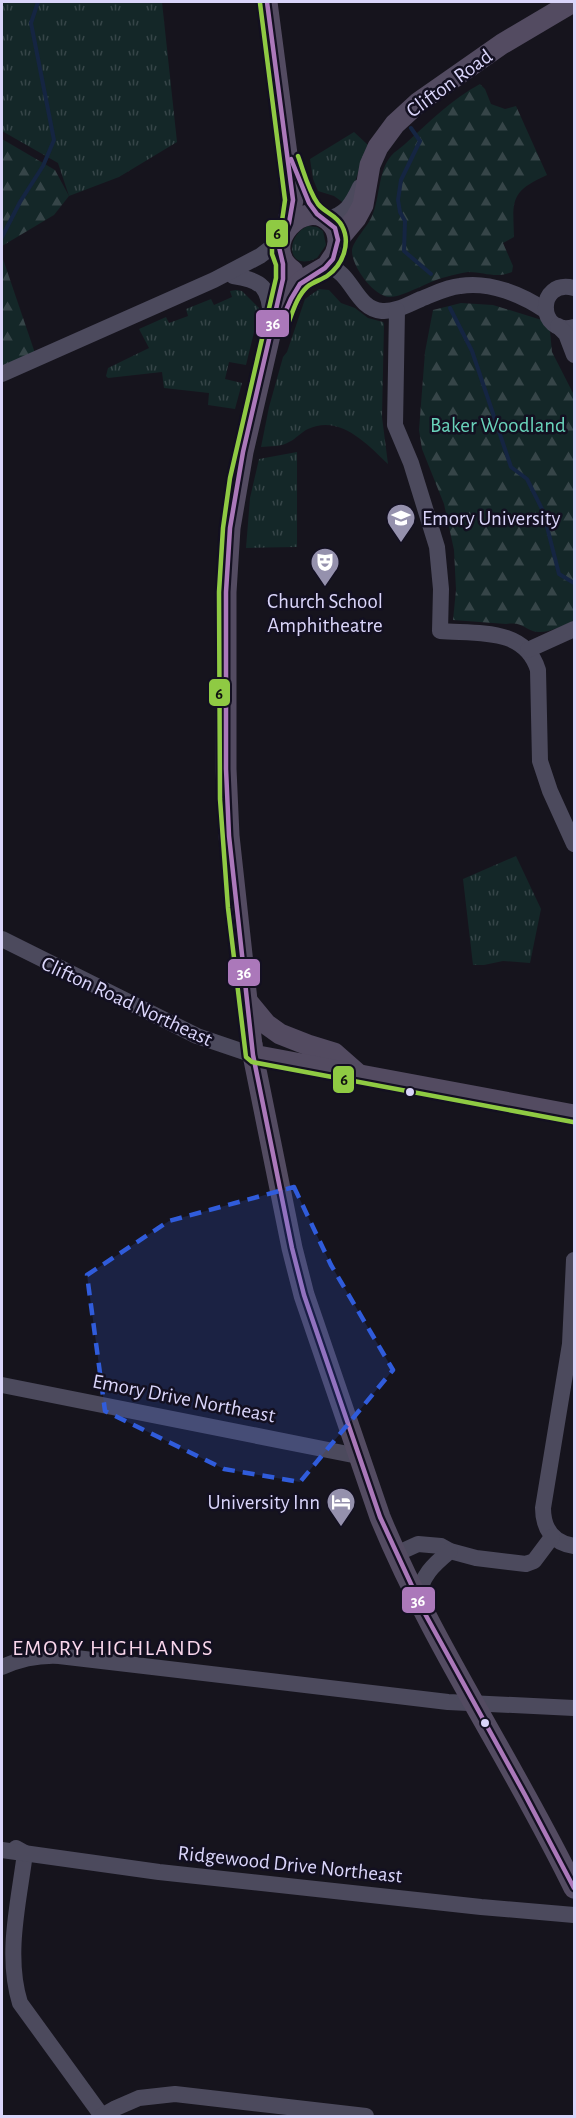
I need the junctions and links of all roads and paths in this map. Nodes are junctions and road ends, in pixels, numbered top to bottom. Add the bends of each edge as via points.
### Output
1 (267, 2) edge
2 (566, 5) edge
3 (287, 147) junction
4 (370, 165) junction
5 (322, 217) junction
6 (283, 235) junction
7 (339, 243) junction
8 (283, 264) junction
9 (321, 270) junction
10 (233, 276) junction
11 (214, 280) junction
12 (574, 288) edge
13 (397, 309) junction
14 (546, 312) junction
15 (271, 327) junction
16 (569, 327) edge
17 (573, 352) edge
18 (264, 360) junction
19 (2, 374) edge
20 (567, 632) edge
21 (528, 650) junction
22 (574, 844) edge
23 (2, 939) edge
24 (247, 1000) junction
25 (253, 1055) junction
26 (280, 1060) junction
27 (359, 1075) junction
28 (411, 1085) junction
29 (569, 1114) edge
30 (574, 1260) edge
31 (2, 1385) edge
32 (358, 1456) junction
33 (552, 1537) junction
34 (574, 1546) edge
35 (450, 1551) junction
36 (396, 1554) junction
37 (418, 1599) junction
38 (2, 1667) edge
39 (476, 1704) junction
40 (574, 1708) edge
41 (2, 1840) edge
42 (2, 1850) edge
43 (25, 1853) junction
44 (574, 1888) edge
45 (574, 1915) edge
46 (102, 2116) edge
47 (366, 2116) edge

1 - 3 main road
2 - 4 street via 419,102 387,133
3 - 5 main road via 298,181
3 - 6 main road via 293,200
4 - 5 street via 348,210
4 - 7 street via 363,205
5 - 6 main road via 300,217
5 - 7 main road via 335,228
6 - 8 main road via 279,252
6 - 11 street via 260,256
7 - 9 main road
8 - 9 main road via 296,273
8 - 10 street
8 - 15 main road
9 - 13 street via 341,273 363,303 382,311
9 - 18 main road via 303,280 293,293
10 - 11 street
10 - 15 street via 263,285 268,294
11 - 19 street
12 - 14 street via 564,286 553,291
13 - 14 street via 446,289 478,285 524,297
13 - 21 street via 395,425 437,547 440,631 510,638
14 - 16 street via 552,322
15 - 18 main road
16 - 17 street via 566,334
18 - 24 main road via 233,502 227,560 226,772
20 - 21 street
21 - 22 street via 538,670 543,772
23 - 25 street, Clifton Road Northeast via 198,1036
24 - 25 main road
24 - 27 main road via 266,1024 280,1034 334,1053
25 - 26 main road
25 - 32 main road via 303,1292
26 - 27 main road
26 - 28 main road
27 - 28 main road
28 - 29 main road
30 - 33 street via 570,1344 543,1508
31 - 32 street, Emory Drive Northeast
32 - 36 main road
33 - 34 street
33 - 35 street via 534,1561 526,1564
35 - 36 street via 418,1544
35 - 37 street via 430,1567 420,1585
36 - 37 main road
37 - 39 main road
38 - 39 street via 35,1657 59,1656
39 - 40 street
39 - 44 main road
41 - 43 street
42 - 43 street, Ridgewood Drive Northeast
43 - 45 street, Ridgewood Drive Northeast via 159,1872
43 - 46 street via 13,1956 16,1990 27,2015
46 - 47 street via 139,2098 175,2094

